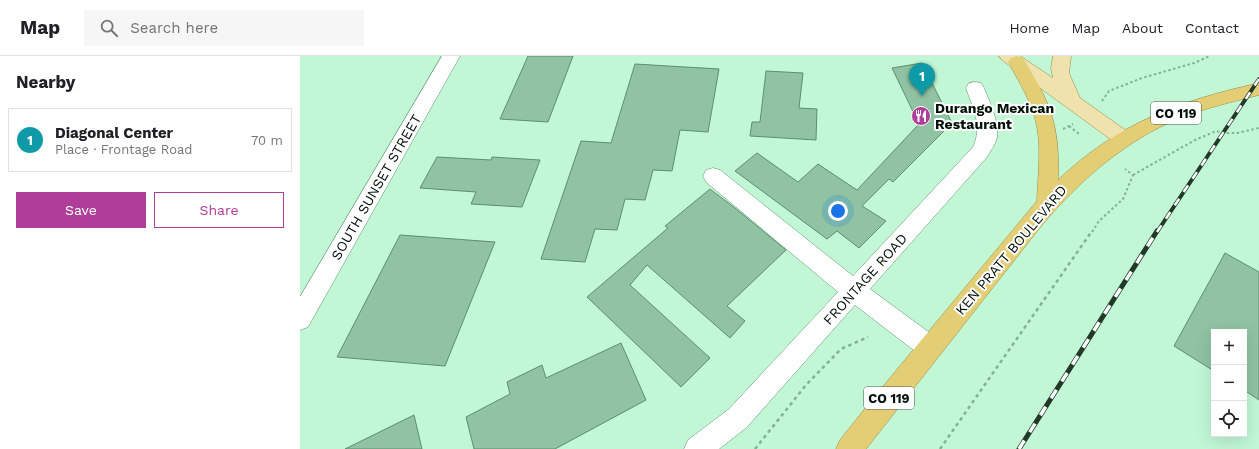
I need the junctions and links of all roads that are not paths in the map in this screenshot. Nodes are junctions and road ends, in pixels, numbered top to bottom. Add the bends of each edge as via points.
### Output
1 (451, 56) edge
2 (1062, 56) edge
3 (1012, 59) edge
4 (975, 88) dead end
5 (1259, 89) edge
6 (1075, 103) junction
7 (1124, 139) junction
8 (713, 176) dead end
9 (1047, 204) junction
10 (854, 291) junction
11 (300, 319) edge
12 (929, 347) junction
13 (697, 449) edge
14 (848, 449) edge

1 - 11 street, SOUTH SUNSET STREET
2 - 6 main road via 1060,76
3 - 6 main road
3 - 9 highway via 1039,105 1045,121 1048,153
4 - 10 street, FRONTAGE ROAD via 987,122 987,138 980,152
5 - 7 highway, KEN PRATT BOULEVARD / CO 119 via 1193,105 1158,120
6 - 7 main road
7 - 9 highway, KEN PRATT BOULEVARD / CO 119 via 1084,168
8 - 10 street
9 - 12 highway, KEN PRATT BOULEVARD / CO 119
10 - 12 street
10 - 13 street, FRONTAGE ROAD via 738,418
12 - 14 highway, KEN PRATT BOULEVARD / CO 119

